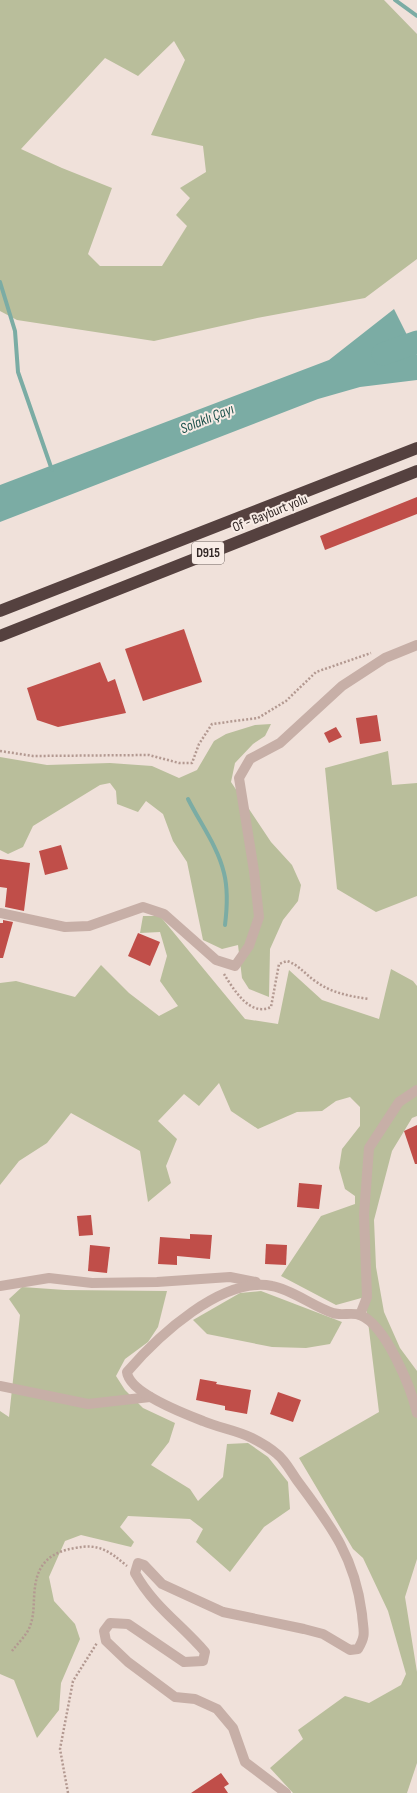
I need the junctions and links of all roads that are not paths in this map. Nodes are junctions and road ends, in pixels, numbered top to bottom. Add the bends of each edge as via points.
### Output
1 (417, 448) edge
2 (417, 471) edge
3 (0, 611) edge
4 (0, 636) edge
5 (417, 645) edge
6 (0, 913) edge
7 (417, 1090) edge
8 (0, 1286) edge
9 (273, 1286) junction
10 (360, 1315) junction
11 (0, 1386) edge
12 (150, 1397) junction
13 (417, 1413) edge
14 (286, 1793) edge

1 - 3 highway, Of - Bayburt yolu / D915
2 - 4 highway, Of - Bayburt yolu / D915
5 - 6 street via 385,658 342,686 280,743 250,759 239,778 259,918 249,946 235,966 216,960 164,914 143,907 89,926 65,927
7 - 10 street via 400,1102 368,1148 364,1214 367,1297
8 - 9 street via 49,1278 99,1283 230,1277
9 - 10 street via 334,1314
9 - 12 street via 251,1285 229,1290 173,1325 127,1372 136,1388
10 - 13 street via 379,1330 398,1360
11 - 12 street via 88,1404
12 - 14 street via 205,1422 234,1429 278,1454 327,1519 354,1573 361,1604 364,1638 358,1648 350,1650 322,1634 223,1612 162,1584 144,1565 138,1563 135,1573 142,1586 158,1607 205,1652 203,1661 184,1662 128,1624 110,1623 104,1631 106,1641 128,1662 175,1697 195,1699 217,1709 233,1728 245,1762

